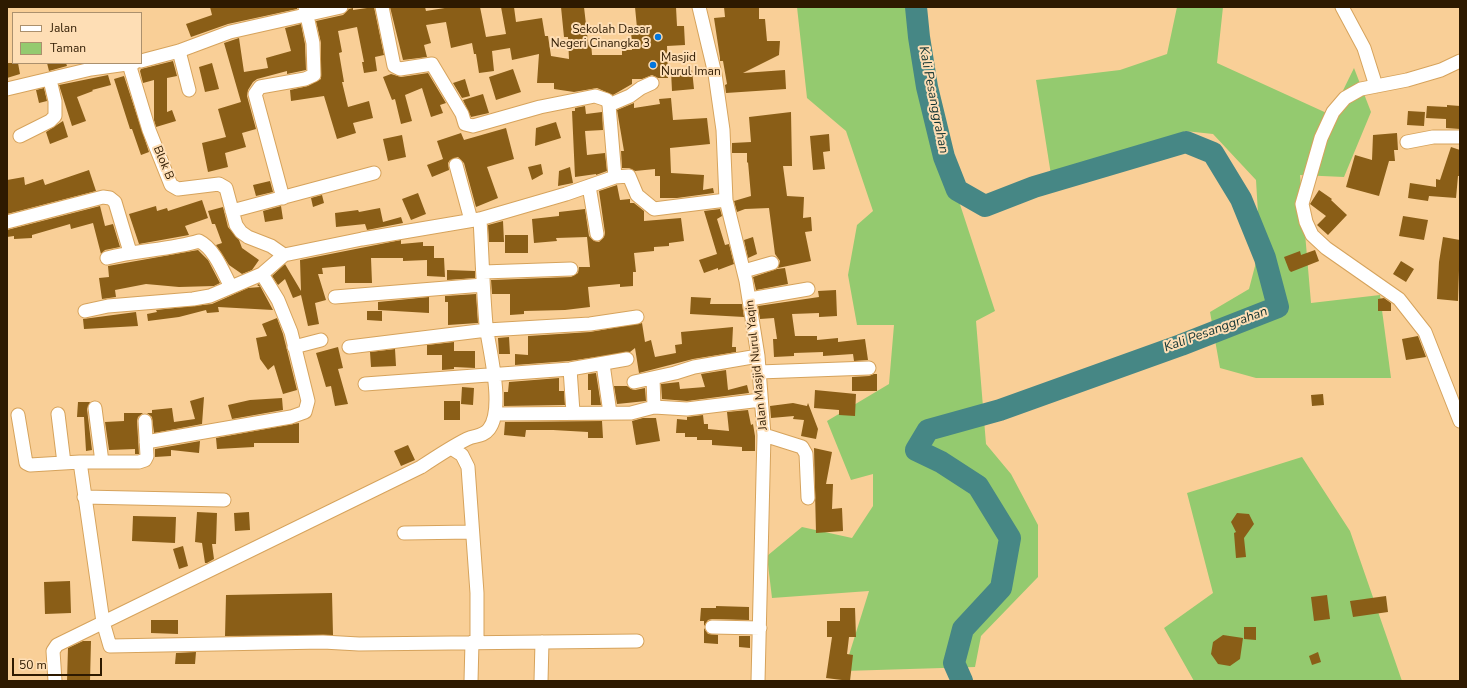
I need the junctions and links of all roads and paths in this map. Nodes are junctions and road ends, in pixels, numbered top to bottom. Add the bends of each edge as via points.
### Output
1 (341, 7) edge
2 (382, 7) edge
3 (699, 7) edge
4 (1342, 7) edge
5 (306, 11) edge
6 (179, 51) junction
7 (142, 61) edge
8 (1460, 61) edge
9 (128, 64) edge
10 (135, 64) edge
11 (50, 80) junction
12 (652, 83) dead end
13 (1376, 86) junction
14 (7, 89) edge
15 (189, 90) dead end
16 (609, 104) junction
17 (20, 136) dead end
18 (1460, 137) edge
19 (1407, 142) dead end
20 (456, 165) dead end
21 (374, 173) dead end
22 (615, 177) junction
23 (588, 186) junction
24 (283, 198) junction
25 (726, 200) junction
26 (232, 211) junction
27 (476, 219) junction
28 (7, 222) edge
29 (597, 234) dead end
30 (130, 252) junction
31 (284, 255) junction
32 (107, 258) dead end
33 (772, 263) dead end
34 (571, 269) dead end
35 (744, 271) junction
36 (262, 274) junction
37 (483, 278) junction
38 (231, 287) junction
39 (808, 289) dead end
40 (335, 297) dead end
41 (750, 299) junction
42 (86, 311) dead end
43 (636, 317) dead end
44 (487, 330) junction
45 (321, 340) dead end
46 (294, 347) junction
47 (350, 347) dead end
48 (758, 356) junction
49 (627, 359) dead end
50 (603, 364) junction
51 (869, 368) dead end
52 (570, 369) junction
53 (759, 372) junction
54 (495, 376) junction
55 (654, 378) junction
56 (634, 382) dead end
57 (365, 384) dead end
58 (761, 400) junction
59 (654, 407) junction
60 (96, 408) dead end
61 (573, 412) junction
62 (610, 413) junction
63 (58, 414) dead end
64 (495, 414) junction
65 (18, 415) dead end
66 (145, 421) dead end
67 (1460, 421) edge
68 (764, 435) junction
69 (146, 442) junction
70 (450, 448) junction
71 (80, 462) junction
72 (102, 462) junction
73 (64, 463) junction
74 (84, 497) junction
75 (808, 498) dead end
76 (224, 500) dead end
77 (472, 532) junction
78 (404, 533) dead end
79 (103, 622) junction
80 (712, 627) dead end
81 (760, 628) junction
82 (637, 641) dead end
83 (474, 642) junction
84 (542, 642) junction
85 (54, 681) edge
86 (472, 681) edge
87 (541, 681) edge
88 (758, 681) edge

1 - 5 street
2 - 16 street via 394,66 400,69 432,64 466,124 470,126 540,107 595,96 603,97
3 - 25 street, Jalan Masjid Nurul Yaqin via 715,74 722,123
4 - 13 street via 1364,48
5 - 6 street via 230,32
5 - 24 street via 313,43 314,75 260,87 256,89 255,94
6 - 7 street
6 - 15 street
8 - 13 street via 1441,70
9 - 11 street via 91,69
10 - 26 street, Blok B via 149,130 171,185 178,189 219,184 226,188
11 - 14 street
11 - 17 street via 55,101 55,116
12 - 16 street via 630,96
13 - 67 street via 1361,89 1344,98 1333,112 1309,175 1302,204 1306,222 1312,235 1326,248 1398,299 1425,332
16 - 22 street
18 - 19 street via 1433,137
20 - 27 street
21 - 24 street
22 - 23 street
22 - 25 street via 629,176 637,195 654,209
23 - 27 street
23 - 29 street
24 - 26 street
25 - 35 street, Jalan Masjid Nurul Yaqin
26 - 31 street, Blok B via 241,232
27 - 31 street
27 - 37 street
28 - 30 street via 103,197 110,198 115,202
30 - 32 street
30 - 38 street via 180,247 199,241 212,252
31 - 36 street
33 - 35 street
34 - 37 street
35 - 41 street, Jalan Masjid Nurul Yaqin
36 - 38 street
36 - 46 street via 278,300
37 - 40 street
37 - 44 street
38 - 42 street via 210,296 193,299 108,306
39 - 41 street
41 - 48 street, Jalan Masjid Nurul Yaqin
43 - 44 street via 590,324
44 - 47 street
44 - 54 street
45 - 46 street
46 - 69 street via 308,402 305,412 291,417
48 - 53 street, Jalan Masjid Nurul Yaqin
48 - 55 street via 694,367
49 - 50 street
50 - 52 street
50 - 62 street
51 - 53 street
52 - 54 street
52 - 61 street
53 - 58 street, Jalan Masjid Nurul Yaqin
54 - 57 street
54 - 64 street
55 - 56 street
55 - 59 street
58 - 59 street via 687,409
58 - 68 street, Jalan Masjid Nurul Yaqin
59 - 62 street via 631,413
60 - 72 street
61 - 62 street
61 - 64 street
63 - 73 street
64 - 70 street via 490,428 484,434 470,437
65 - 73 street via 26,463
66 - 69 street
68 - 75 street via 802,447 806,454
68 - 81 street, Jalan Masjid Nurul Yaqin
69 - 72 street via 145,460
70 - 77 street via 462,455 468,467
70 - 79 street via 421,467
71 - 72 street
71 - 73 street
71 - 74 street
74 - 76 street
74 - 79 street
77 - 78 street
77 - 83 street via 477,593
79 - 83 street via 110,646
79 - 85 street via 54,647
80 - 81 street
81 - 88 street, Jalan Masjid Nurul Yaqin
82 - 84 street
83 - 84 street
83 - 86 street
84 - 87 street

